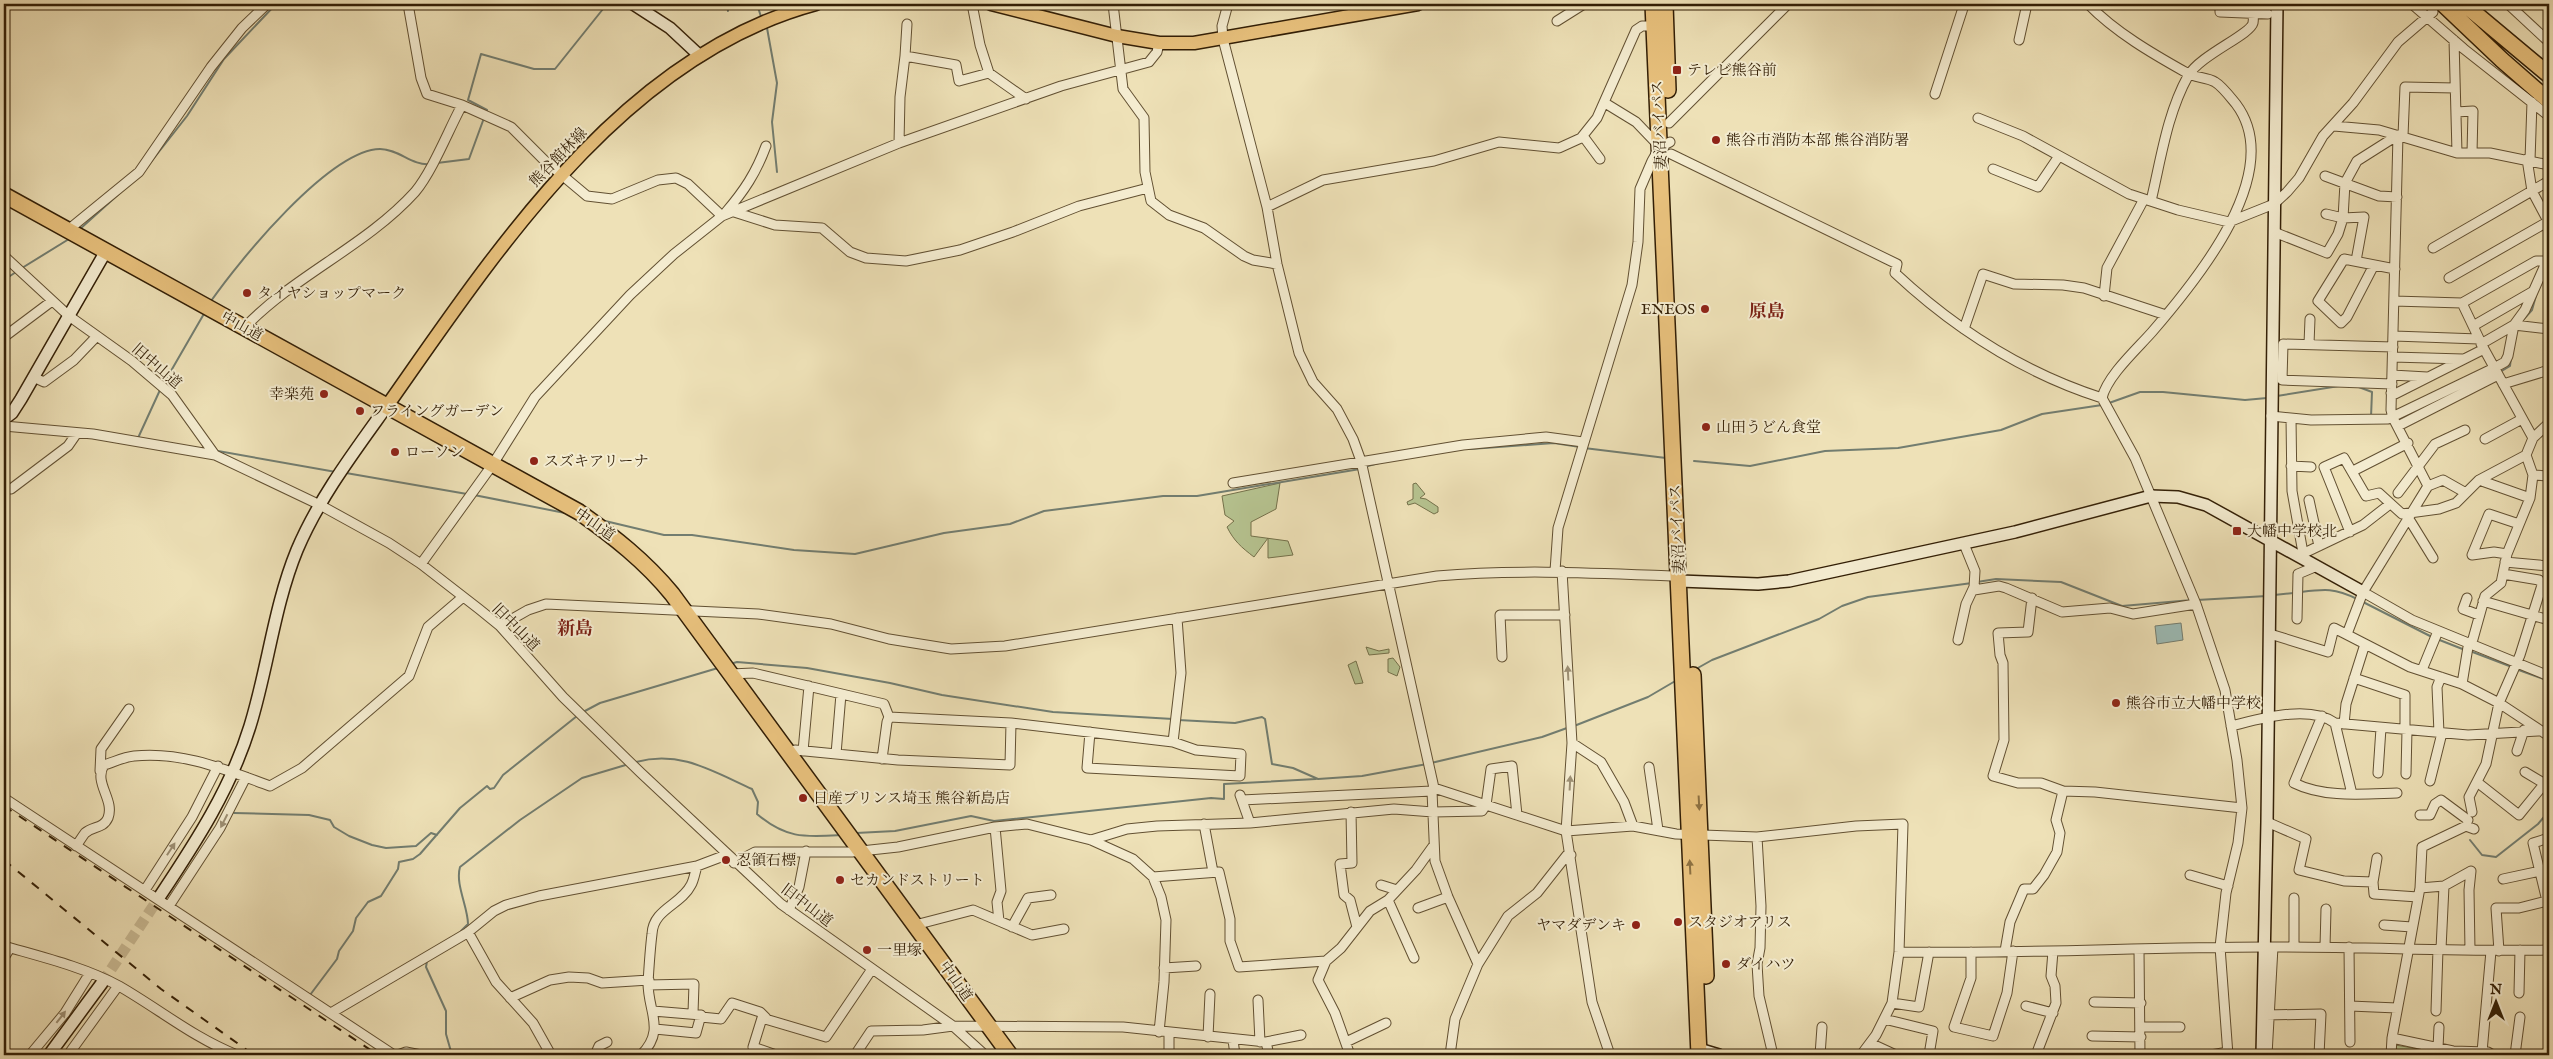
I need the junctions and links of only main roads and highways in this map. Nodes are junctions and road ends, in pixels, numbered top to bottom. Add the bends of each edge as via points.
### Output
1 (816, 4) edge
2 (991, 4) edge
3 (1418, 4) edge
4 (1654, 4) edge
5 (1665, 4) edge
6 (2464, 4) edge
7 (2474, 4) edge
8 (2436, 9) edge
9 (2549, 62) edge
10 (2549, 75) edge
11 (2549, 88) edge
12 (2549, 101) edge
13 (1667, 148) junction
14 (4, 195) edge
15 (387, 406) junction
16 (1707, 1053) edge
17 (1010, 1055) edge

1 - 15 main road, 熊谷館林線 via 762,22 700,56 597,138 530,210 490,260
2 - 3 main road via 1117,36 1159,43 1223,39
4 - 13 highway, 妻沼バイパス
5 - 13 highway, 妻沼バイパス
6 - 10 highway
7 - 9 highway
8 - 11 highway via 2492,40
8 - 12 highway
13 - 16 highway, 妻沼バイパス via 1688,686
14 - 15 highway, 中山道
15 - 17 highway, 中山道 via 579,512 628,547 648,566 727,668

